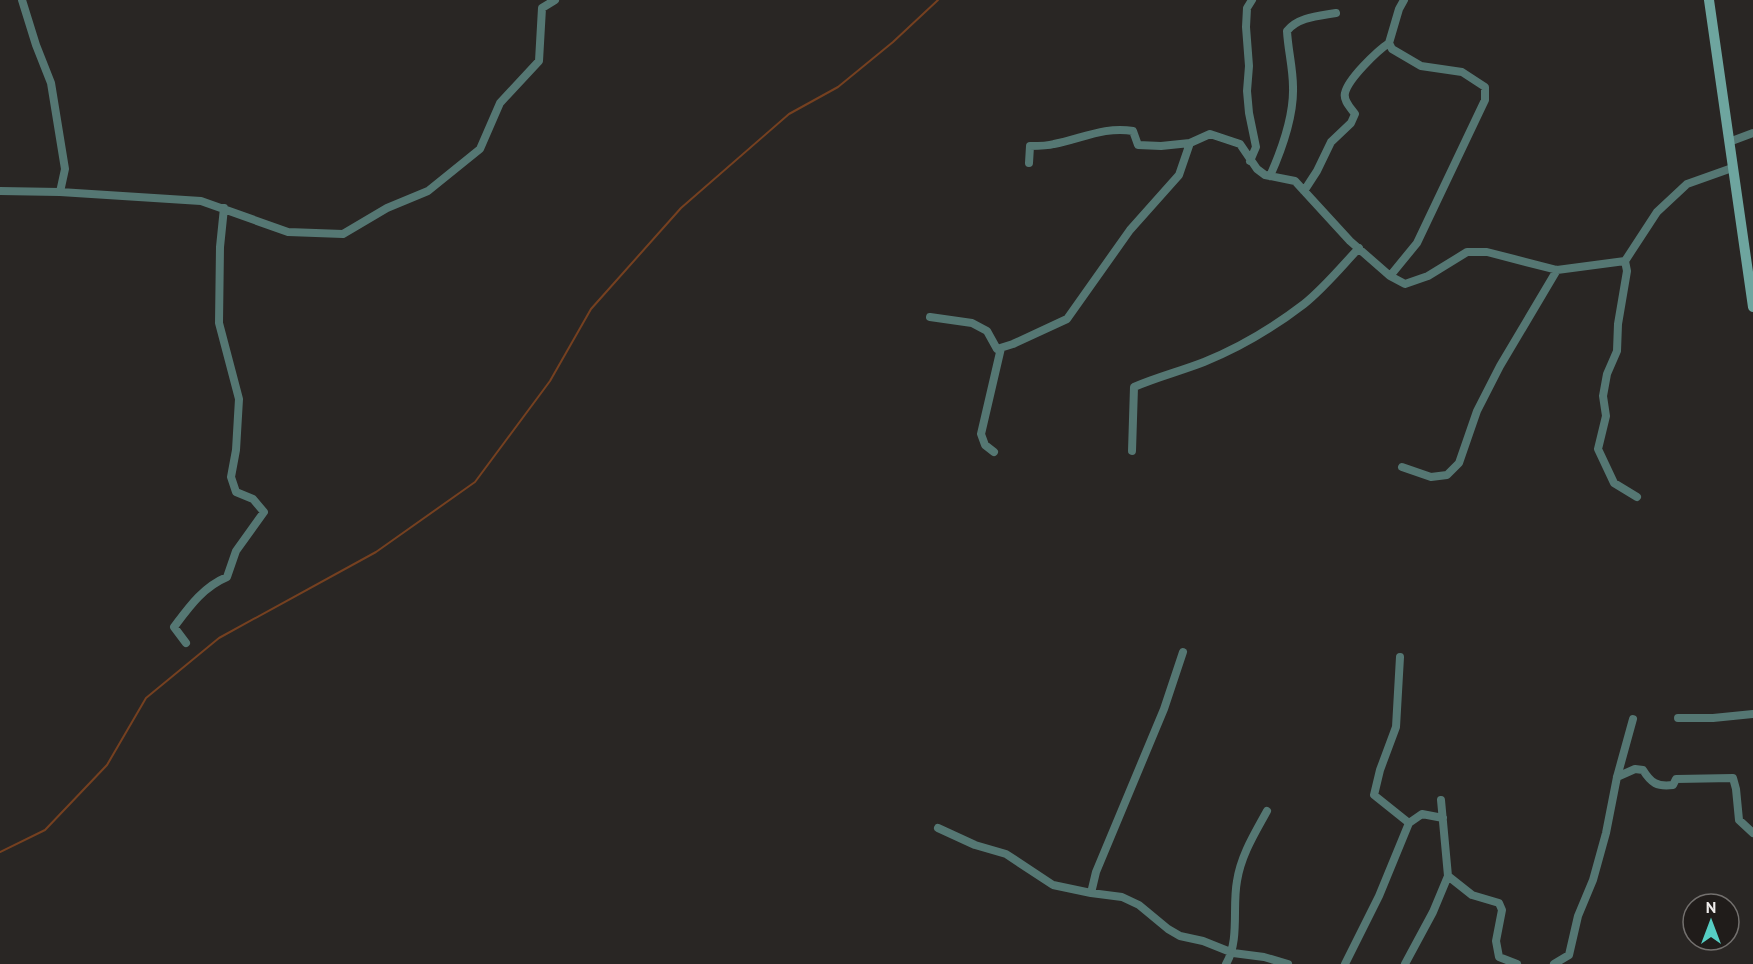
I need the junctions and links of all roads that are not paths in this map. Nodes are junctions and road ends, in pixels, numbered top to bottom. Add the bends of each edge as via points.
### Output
1 (22, 0) edge
2 (555, 0) edge
3 (1252, 0) edge
4 (1404, 0) edge
5 (1709, 0) edge
6 (1336, 13) dead end
7 (1389, 43) junction
8 (1753, 133) edge
9 (1729, 142) junction
10 (1190, 143) junction
11 (1250, 161) junction
12 (1029, 163) dead end
13 (1732, 168) junction
14 (1270, 176) junction
15 (0, 191) edge
16 (1304, 191) junction
17 (60, 192) junction
18 (224, 208) junction
19 (1359, 248) junction
20 (1625, 261) junction
21 (1557, 270) junction
22 (1390, 276) junction
23 (1753, 307) edge
24 (930, 317) dead end
25 (1001, 348) junction
26 (1132, 451) dead end
27 (994, 452) dead end
28 (1402, 467) dead end
29 (1637, 497) dead end
30 (186, 643) dead end
31 (1183, 652) dead end
32 (1400, 657) dead end
33 (1753, 714) edge
34 (1633, 718) dead end
35 (1678, 718) dead end
36 (1617, 777) junction
37 (1441, 800) dead end
38 (1267, 811) dead end
39 (1443, 818) junction
40 (1409, 823) junction
41 (938, 828) dead end
42 (1753, 833) edge
43 (1448, 876) junction
44 (1091, 893) junction
45 (1233, 953) junction
46 (1569, 955) junction
47 (1226, 964) edge
48 (1288, 964) edge
49 (1345, 964) edge
50 (1405, 964) edge
51 (1517, 964) edge
52 (1554, 964) edge
53 (1564, 964) edge

1 - 17 street via 51,83 66,169
2 - 18 street via 542,8 539,61 500,103 480,149 428,191 387,207 343,234 288,232
3 - 11 street via 1247,8 1247,92 1256,147
4 - 7 street
5 - 9 main road
6 - 14 street via 1308,18 1287,31 1292,97 1287,130
7 - 16 street via 1349,84 1345,100 1355,114 1331,142
7 - 22 street via 1392,49 1421,66 1462,72 1485,87 1485,100 1417,243
8 - 9 street
9 - 13 main road
10 - 11 street via 1210,134 1224,137 1240,144
10 - 12 street via 1138,145 1133,131 1119,128 1030,146
10 - 25 street via 1179,175 1130,230 1067,319
11 - 14 street
13 - 20 street via 1687,184 1657,212
13 - 23 main road
14 - 16 street via 1295,181
15 - 17 street
16 - 19 street
17 - 18 street via 201,201
18 - 30 street via 219,323 239,399 231,477 236,492 253,499 264,512 236,551 227,577 212,584 174,627
19 - 22 street
19 - 26 street via 1305,303 1268,328 1204,362 1134,387
20 - 21 street
20 - 29 street via 1617,351 1607,374 1603,396 1606,416 1598,449 1614,483
21 - 22 street via 1487,252 1467,252 1428,276 1405,284
21 - 28 street via 1477,411 1459,463 1447,475 1431,477
24 - 25 street via 972,322 987,331 997,349
25 - 27 street via 981,434 985,445
31 - 44 street
32 - 40 street via 1396,727 1374,795
33 - 35 street
34 - 36 street
36 - 42 street via 1635,769 1643,770 1649,780 1662,787 1673,785 1676,779 1733,778 1738,820
36 - 46 street via 1593,880 1578,916
37 - 39 street
38 - 45 street via 1243,858 1237,880
39 - 40 street via 1422,814
39 - 43 street
40 - 49 street
41 - 44 street via 1006,854 1053,885
43 - 50 street
43 - 51 street via 1472,895 1499,903 1499,957
44 - 45 street via 1122,897 1138,904 1180,936
45 - 47 street
45 - 48 street
46 - 52 street
46 - 53 street

